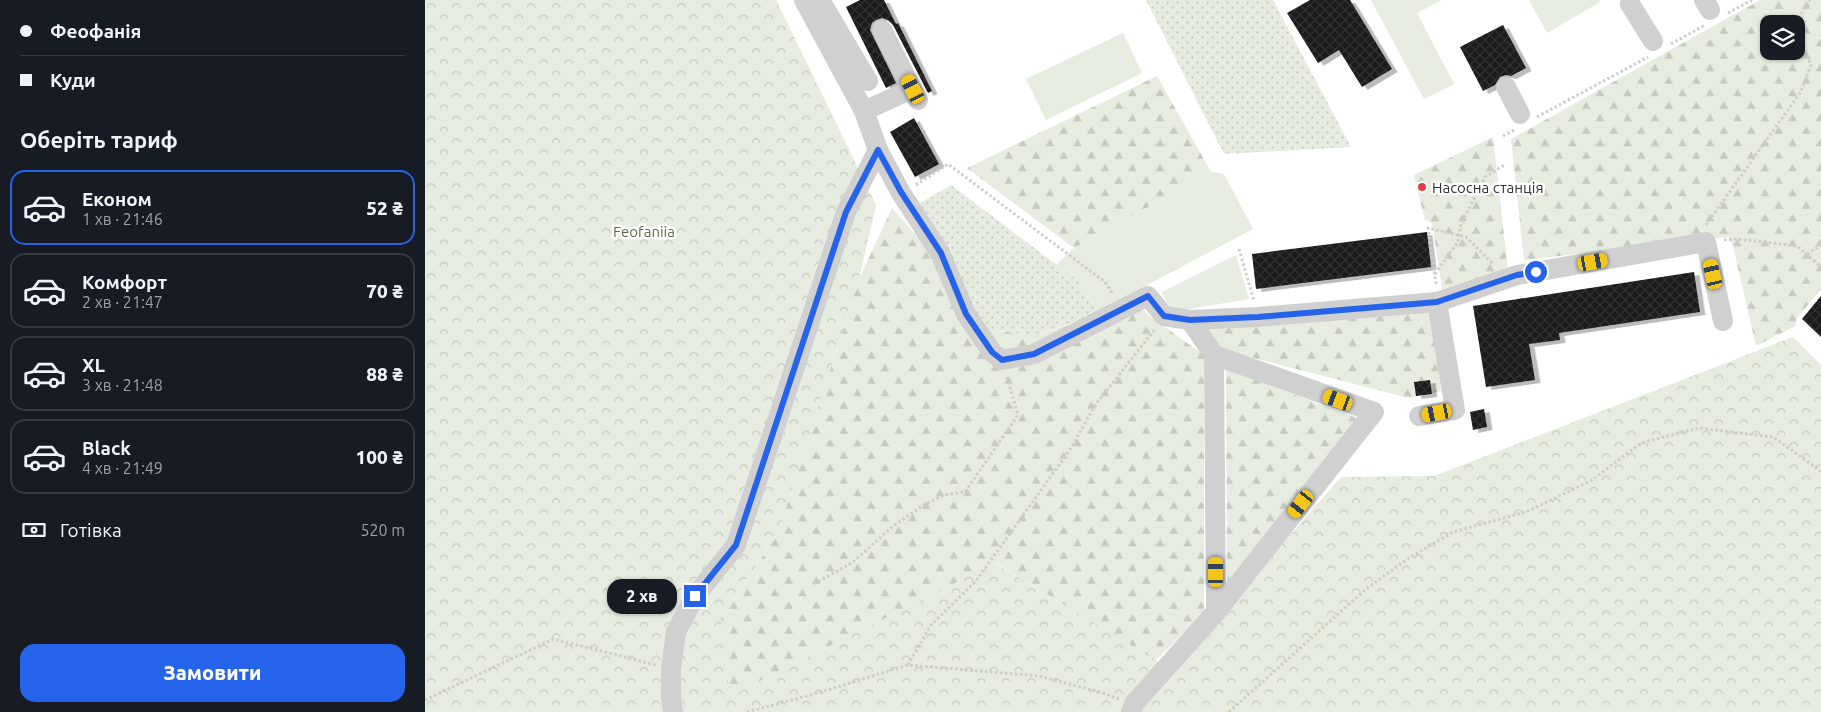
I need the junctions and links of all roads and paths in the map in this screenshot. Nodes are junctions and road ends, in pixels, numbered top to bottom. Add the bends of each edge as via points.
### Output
1 (804, 0) edge
2 (1751, 0) edge
3 (1810, 0) edge
4 (828, 3) edge
5 (1630, 4) dead end
6 (1712, 12) edge
7 (882, 30) dead end
8 (1656, 48) junction
9 (868, 81) dead end
10 (1506, 87) dead end
11 (864, 111) junction
12 (1523, 121) junction
13 (1503, 136) dead end
14 (878, 150) junction
15 (1506, 164) dead end
16 (915, 186) dead end
17 (1705, 234) junction
18 (1821, 246) edge
19 (1239, 249) dead end
20 (1807, 255) junction
21 (1821, 267) edge
22 (1507, 279) junction
23 (1437, 302) junction
24 (1122, 310) junction
25 (1164, 316) junction
26 (1258, 317) junction
27 (1190, 320) junction
28 (1723, 321) dead end
29 (1214, 355) junction
30 (1002, 360) junction
31 (1419, 416) dead end
32 (1821, 471) edge
33 (815, 584) dead end
34 (1216, 612) junction
35 (908, 665) junction
36 (671, 669) junction
37 (425, 700) edge
38 (1132, 708) edge
39 (673, 712) edge
40 (747, 712) edge
41 (1229, 712) edge

1 - 11 street
2 - 6 path
3 - 17 path via 1801,14 1801,41 1811,66 1800,93
4 - 9 street
5 - 8 street
6 - 8 path
7 - 11 street via 915,95
8 - 12 path
10 - 12 street
11 - 14 street
12 - 13 path
14 - 30 street via 941,253 966,314 992,352
14 - 36 street via 846,212 736,545 695,596 676,632
15 - 22 path via 1485,177 1461,224 1460,233 1459,242 1435,274 1428,228 1457,235 1466,237
16 - 24 path via 948,164 1105,282
17 - 20 path via 1797,246
17 - 22 street
17 - 28 street
18 - 20 path
19 - 26 path
20 - 21 path
22 - 23 street
23 - 26 street
23 - 31 street via 1455,410
24 - 25 street via 1148,296
24 - 30 street via 1034,354
25 - 27 street
25 - 35 path via 1096,404 1069,451 975,581 931,625
26 - 27 street
27 - 29 street
29 - 34 street
29 - 34 street via 1374,412
30 - 33 path via 1018,415 965,492 944,496 923,506 892,527 853,562
32 - 41 path via 1773,438 1699,428 1641,443 1592,480 1525,512 1453,532 1406,560 1365,589
34 - 38 street
35 - 38 path via 1039,676 1103,693
35 - 40 path via 818,694
36 - 37 path via 553,639
36 - 39 street

